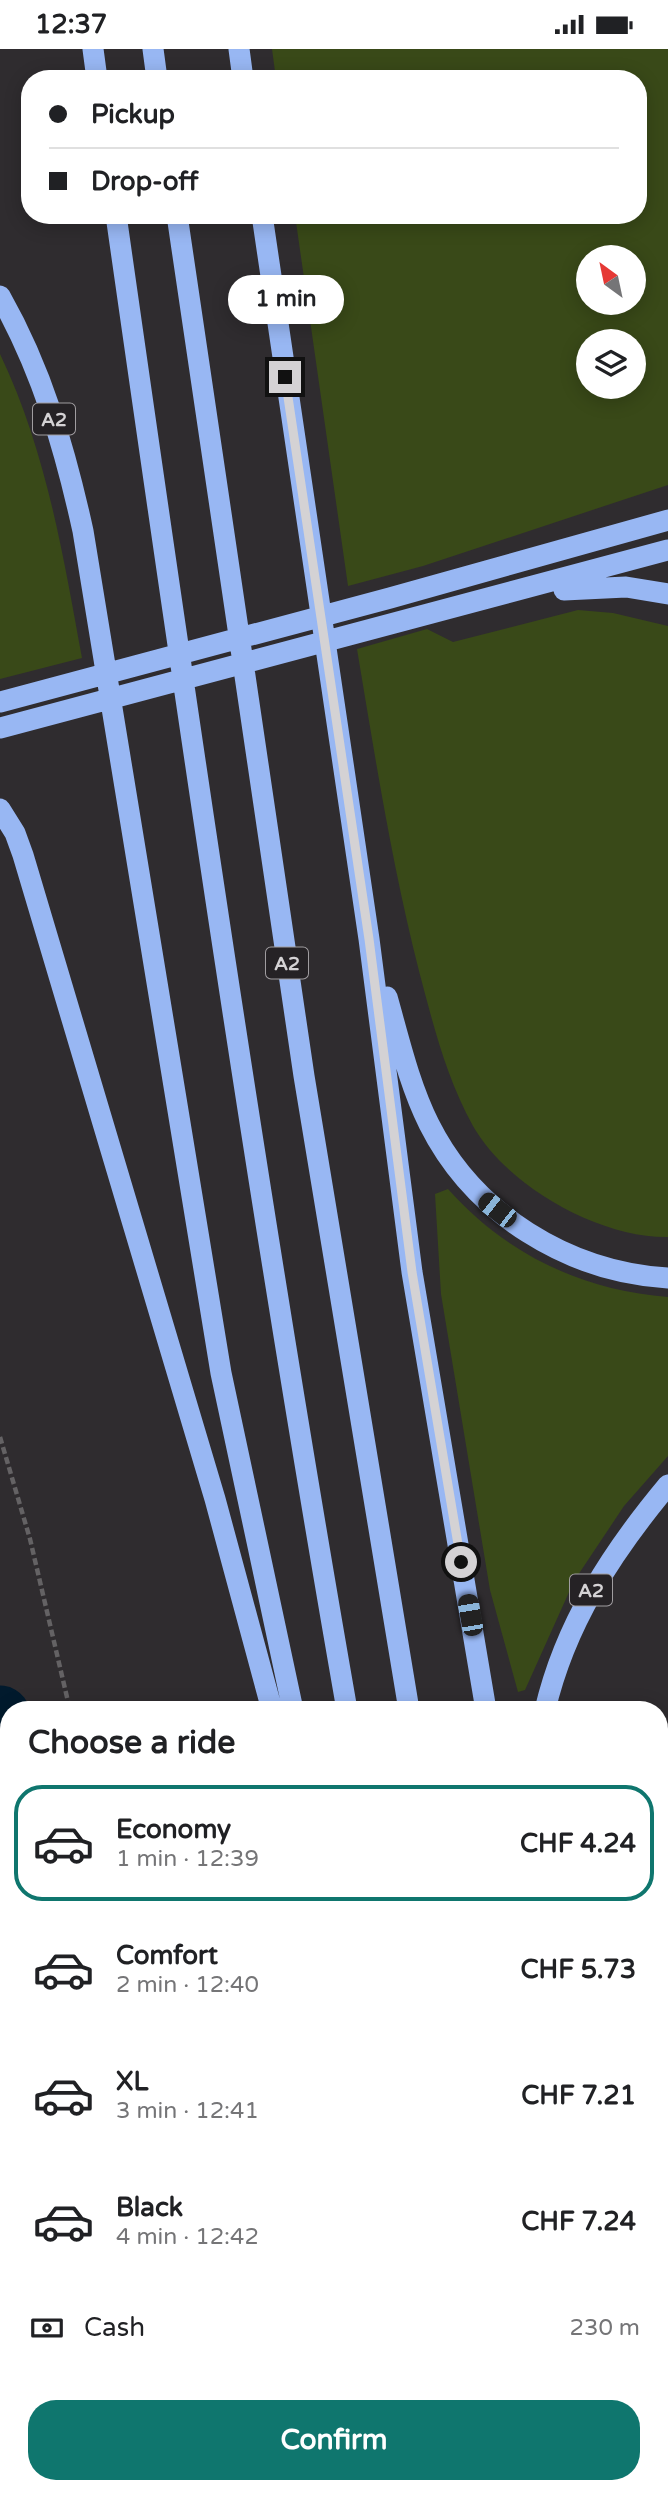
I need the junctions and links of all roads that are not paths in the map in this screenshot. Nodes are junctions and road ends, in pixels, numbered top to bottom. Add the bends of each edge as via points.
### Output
1 (93, 49) edge
2 (153, 49) edge
3 (239, 49) edge
4 (96, 70) edge
5 (156, 70) edge
6 (242, 70) edge
7 (117, 224) edge
8 (178, 224) edge
9 (263, 224) edge
10 (0, 296) edge
11 (668, 520) edge
12 (668, 549) edge
13 (668, 594) edge
14 (499, 597) junction
15 (0, 702) edge
16 (0, 728) edge
17 (0, 809) edge
18 (369, 939) junction
19 (668, 1278) edge
20 (668, 1485) edge
21 (270, 1701) edge
22 (291, 1701) edge
23 (345, 1701) edge
24 (408, 1701) edge
25 (484, 1701) edge
26 (548, 1701) edge

1 - 4 highway
2 - 5 highway
3 - 6 highway
7 - 23 highway via 251,1135
8 - 24 highway, A2 via 302,1063
9 - 18 highway
10 - 22 highway, A2 via 26,345 51,409 83,531 221,1373
11 - 15 highway
12 - 14 highway
13 - 14 highway via 593,586
14 - 16 highway
17 - 21 highway via 15,833 31,882 215,1499
18 - 19 highway via 429,1125 484,1199 561,1252 618,1272
18 - 25 highway via 412,1272
20 - 26 highway, A2 via 628,1534 592,1590 562,1653

